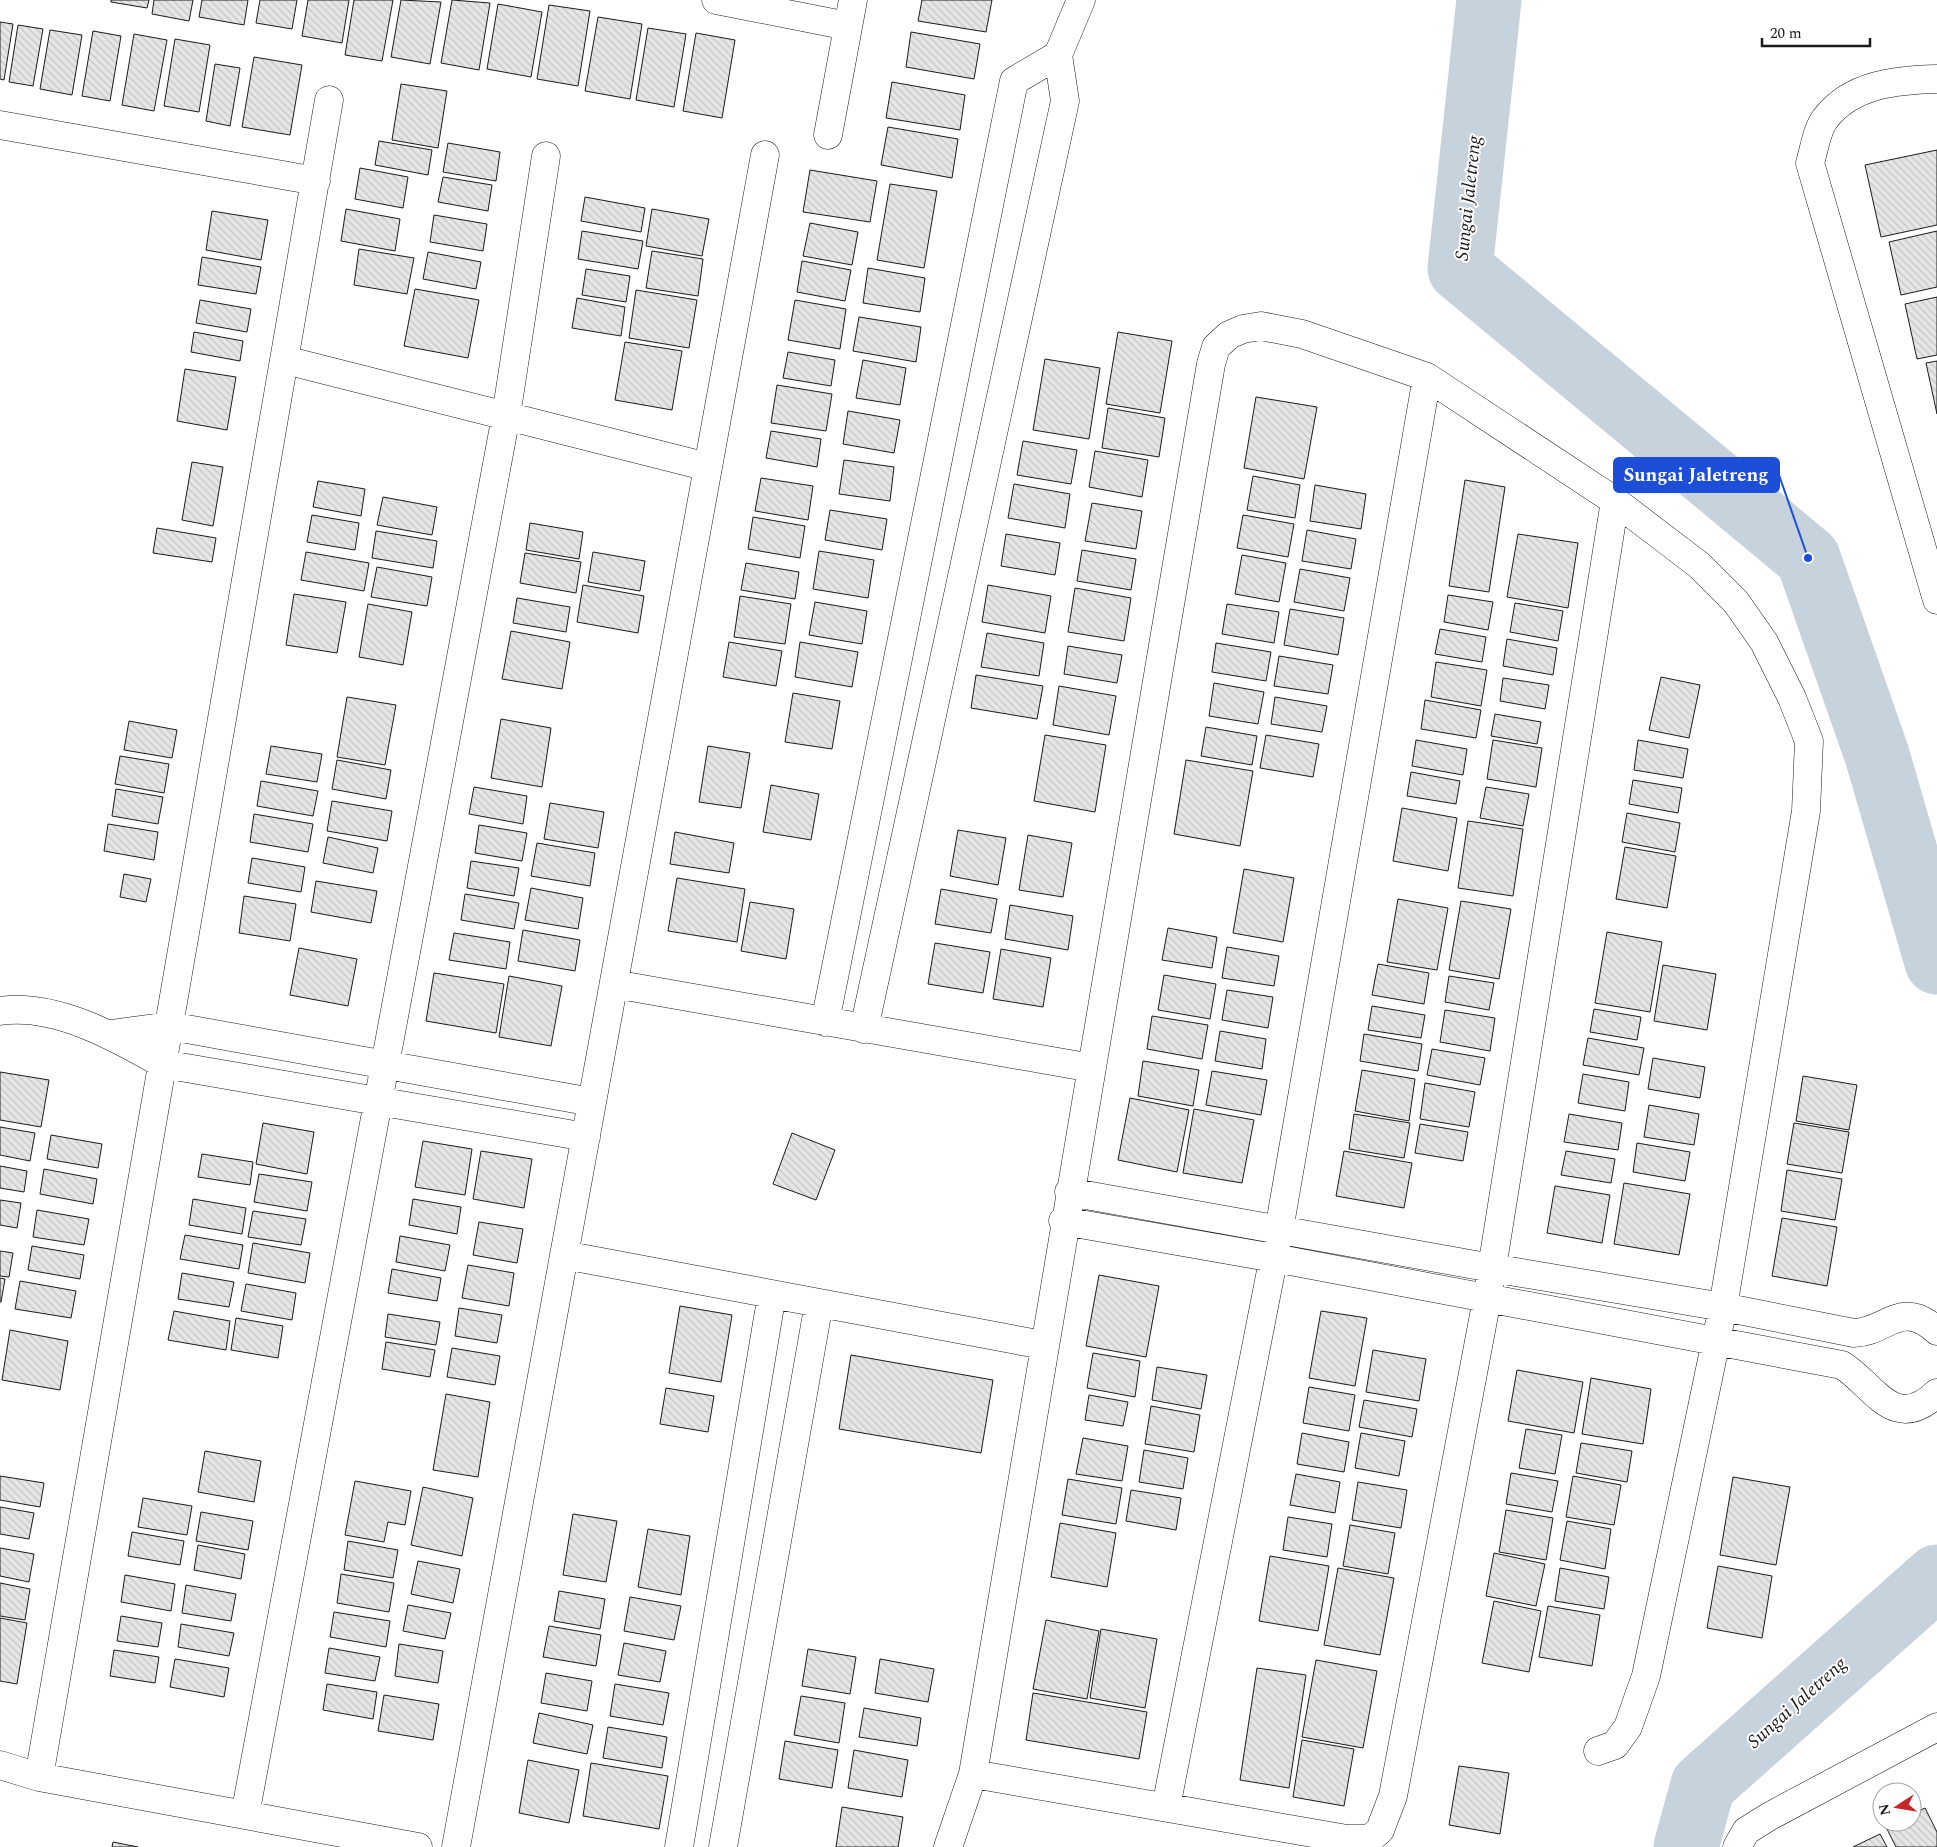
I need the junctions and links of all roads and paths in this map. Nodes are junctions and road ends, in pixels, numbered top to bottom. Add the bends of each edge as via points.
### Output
1 (716, 0) edge
2 (853, 0) edge
3 (1081, 0) edge
4 (848, 26) junction
5 (1058, 55) junction
6 (1937, 79) edge
7 (329, 100) dead end
8 (0, 125) edge
9 (828, 135) dead end
10 (766, 155) dead end
11 (546, 156) dead end
12 (316, 181) junction
13 (285, 360) junction
14 (1427, 377) junction
15 (506, 416) junction
16 (708, 467) junction
17 (1615, 501) junction
18 (1937, 600) edge
19 (614, 984) junction
20 (0, 1011) edge
21 (825, 1022) junction
22 (170, 1026) junction
23 (864, 1029) junction
24 (110, 1034) junction
25 (163, 1064) junction
26 (385, 1065) junction
27 (1092, 1068) junction
28 (378, 1101) junction
29 (592, 1102) junction
30 (586, 1137) junction
31 (1069, 1192) junction
32 (1063, 1221) junction
33 (1279, 1230) junction
34 (564, 1254) junction
35 (1274, 1258) junction
36 (1492, 1268) junction
37 (772, 1294) junction
38 (1487, 1299) junction
39 (819, 1302) junction
40 (1723, 1307) junction
41 (1937, 1331) edge
42 (1716, 1340) junction
43 (1043, 1345) junction
44 (1937, 1393) edge
45 (1937, 1727) edge
46 (1598, 1750) dead end
47 (0, 1765) edge
48 (973, 1774) junction
49 (39, 1777) junction
50 (1166, 1807) junction
51 (245, 1815) junction
52 (418, 1847) edge
53 (456, 1847) edge
54 (679, 1847) edge
55 (723, 1847) edge
56 (948, 1847) edge
57 (1737, 1847) edge

1 - 4 street
2 - 4 street
3 - 5 street
4 - 9 street
5 - 21 street via 1014,81
5 - 23 street via 1065,101
6 - 18 street via 1906,80 1870,87 1843,101 1824,120 1810,163
7 - 12 street
8 - 12 street
10 - 16 street
11 - 15 street
12 - 13 street
13 - 15 street
13 - 22 street
14 - 17 street
14 - 27 street via 1302,334 1261,326 1229,335 1216,347
14 - 33 street
15 - 16 street
15 - 26 street
16 - 19 street
17 - 36 street
17 - 40 street via 1699,565 1736,602 1764,642 1809,741 1806,811
19 - 21 street
19 - 29 street
20 - 24 street via 16,1008 64,1018
21 - 23 street
22 - 24 street
22 - 25 street
22 - 26 street
23 - 27 street
24 - 25 street
25 - 28 street
25 - 49 street
26 - 28 street
26 - 29 street
27 - 31 street
28 - 30 street
28 - 51 street
29 - 30 street
30 - 34 street
31 - 32 street
31 - 33 street
32 - 35 street
32 - 43 street
33 - 35 street
33 - 36 street
34 - 37 street
34 - 53 street
35 - 38 street
35 - 50 street
36 - 38 street
36 - 40 street
37 - 39 street
37 - 54 street
38 - 42 street
38 - 50 street via 1393,1796 1380,1830 1370,1839 1347,1839
39 - 43 street
39 - 55 street
40 - 41 street via 1854,1333 1874,1330 1896,1318 1924,1321
40 - 42 street
42 - 44 street via 1842,1365 1855,1373 1883,1402 1894,1406 1918,1406
42 - 46 street via 1646,1676 1628,1726 1615,1745
43 - 48 street
45 - 57 street via 1770,1816 1746,1831
47 - 49 street
48 - 50 street
48 - 56 street
49 - 51 street
51 - 52 street

